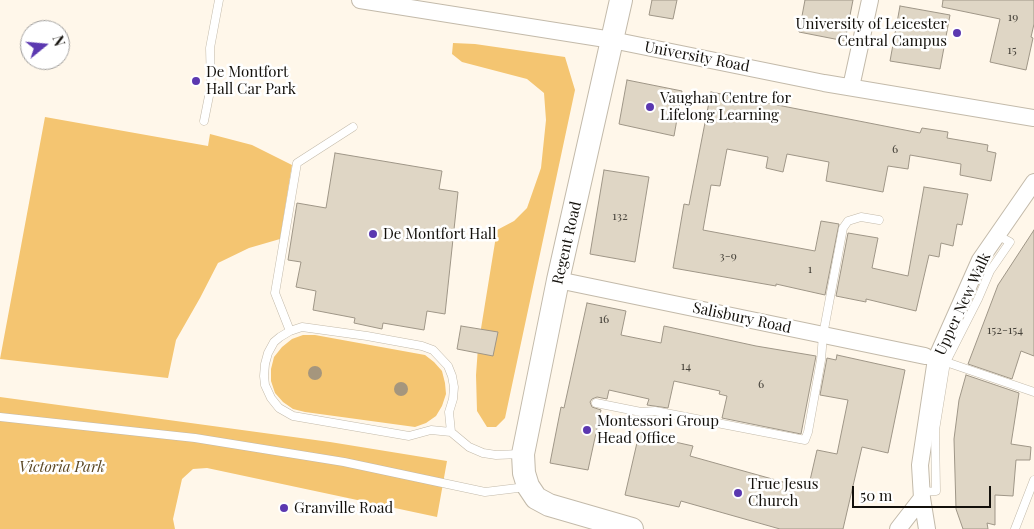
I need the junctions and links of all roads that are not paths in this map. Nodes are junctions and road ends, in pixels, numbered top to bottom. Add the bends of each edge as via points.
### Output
1 (219, 0) edge
2 (360, 0) edge
3 (621, 0) edge
4 (870, 0) edge
5 (612, 40) junction
6 (851, 88) junction
7 (1034, 118) edge
8 (204, 121) dead end
9 (353, 127) dead end
10 (1034, 182) edge
11 (878, 220) dead end
12 (997, 235) junction
13 (558, 280) junction
14 (290, 331) junction
15 (823, 334) junction
16 (925, 356) dead end
17 (946, 362) junction
18 (1034, 392) edge
19 (596, 403) dead end
20 (0, 417) edge
21 (451, 432) junction
22 (523, 454) junction
23 (1034, 480) edge
24 (528, 486) junction
25 (921, 495) junction
26 (632, 529) edge
27 (898, 529) edge
28 (927, 529) edge
29 (1015, 529) edge

1 - 8 lane via 209,54 211,86
2 - 5 street, University Road
3 - 5 street, Regent Road
4 - 6 street
5 - 6 street, University Road
5 - 13 street, Regent Road
6 - 7 street, University Road
9 - 14 lane via 297,163 275,293
10 - 12 street, Upper New Walk
11 - 15 lane via 861,217 848,220 843,228
12 - 17 lane via 1010,242 990,270
12 - 25 street, Upper New Walk via 980,260 936,359 920,465
13 - 15 street, Salisbury Road
13 - 22 street, Regent Road
14 - 21 lane via 302,327 317,328 432,350 448,366 452,376
14 - 21 lane via 274,342 265,364 265,385 278,408 298,417 409,436 431,430
15 - 16 street, Salisbury Road
15 - 19 lane via 805,440
17 - 18 lane
17 - 25 lane via 935,430 936,491
20 - 24 lane via 195,438 344,462 485,492
21 - 22 lane via 482,453
22 - 24 street, Regent Road
23 - 29 lane
24 - 26 street via 536,498 549,505
25 - 27 street
25 - 28 street, Upper New Walk

